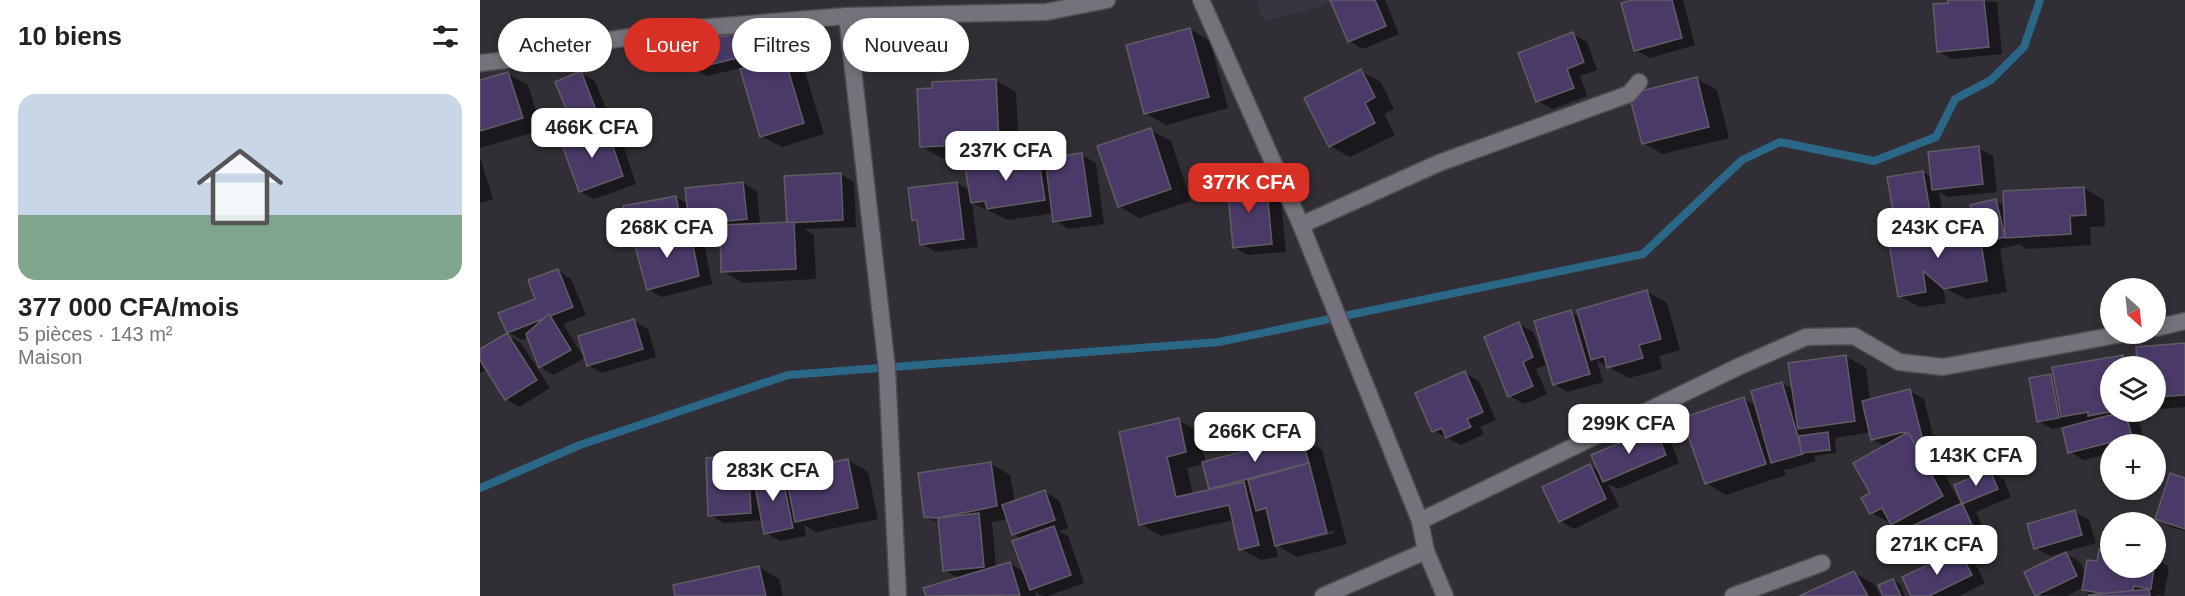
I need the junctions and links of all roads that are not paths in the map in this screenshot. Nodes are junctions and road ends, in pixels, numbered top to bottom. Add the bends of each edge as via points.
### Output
1 (1107, 0) edge
2 (1201, 0) edge
3 (1213, 0) edge
4 (847, 16) junction
5 (1225, 52) junction
6 (480, 63) edge
7 (1639, 82) dead end
8 (1301, 225) junction
9 (2185, 321) edge
10 (2166, 325) edge
11 (2100, 338) edge
12 (1420, 521) junction
13 (1426, 551) junction
14 (1822, 563) dead end
15 (898, 596) edge
16 (1323, 596) edge
17 (1445, 596) edge
18 (1733, 596) edge

1 - 4 street via 1046,12
2 - 5 street
3 - 5 street
4 - 6 street via 686,29 575,45 549,55
4 - 15 street via 887,369
5 - 8 street
7 - 8 street via 1629,93 1439,163
8 - 12 street
9 - 10 street
11 - 12 street via 1943,367 1899,362 1854,336 1806,337
12 - 13 street
13 - 16 street
13 - 17 street
14 - 18 street

